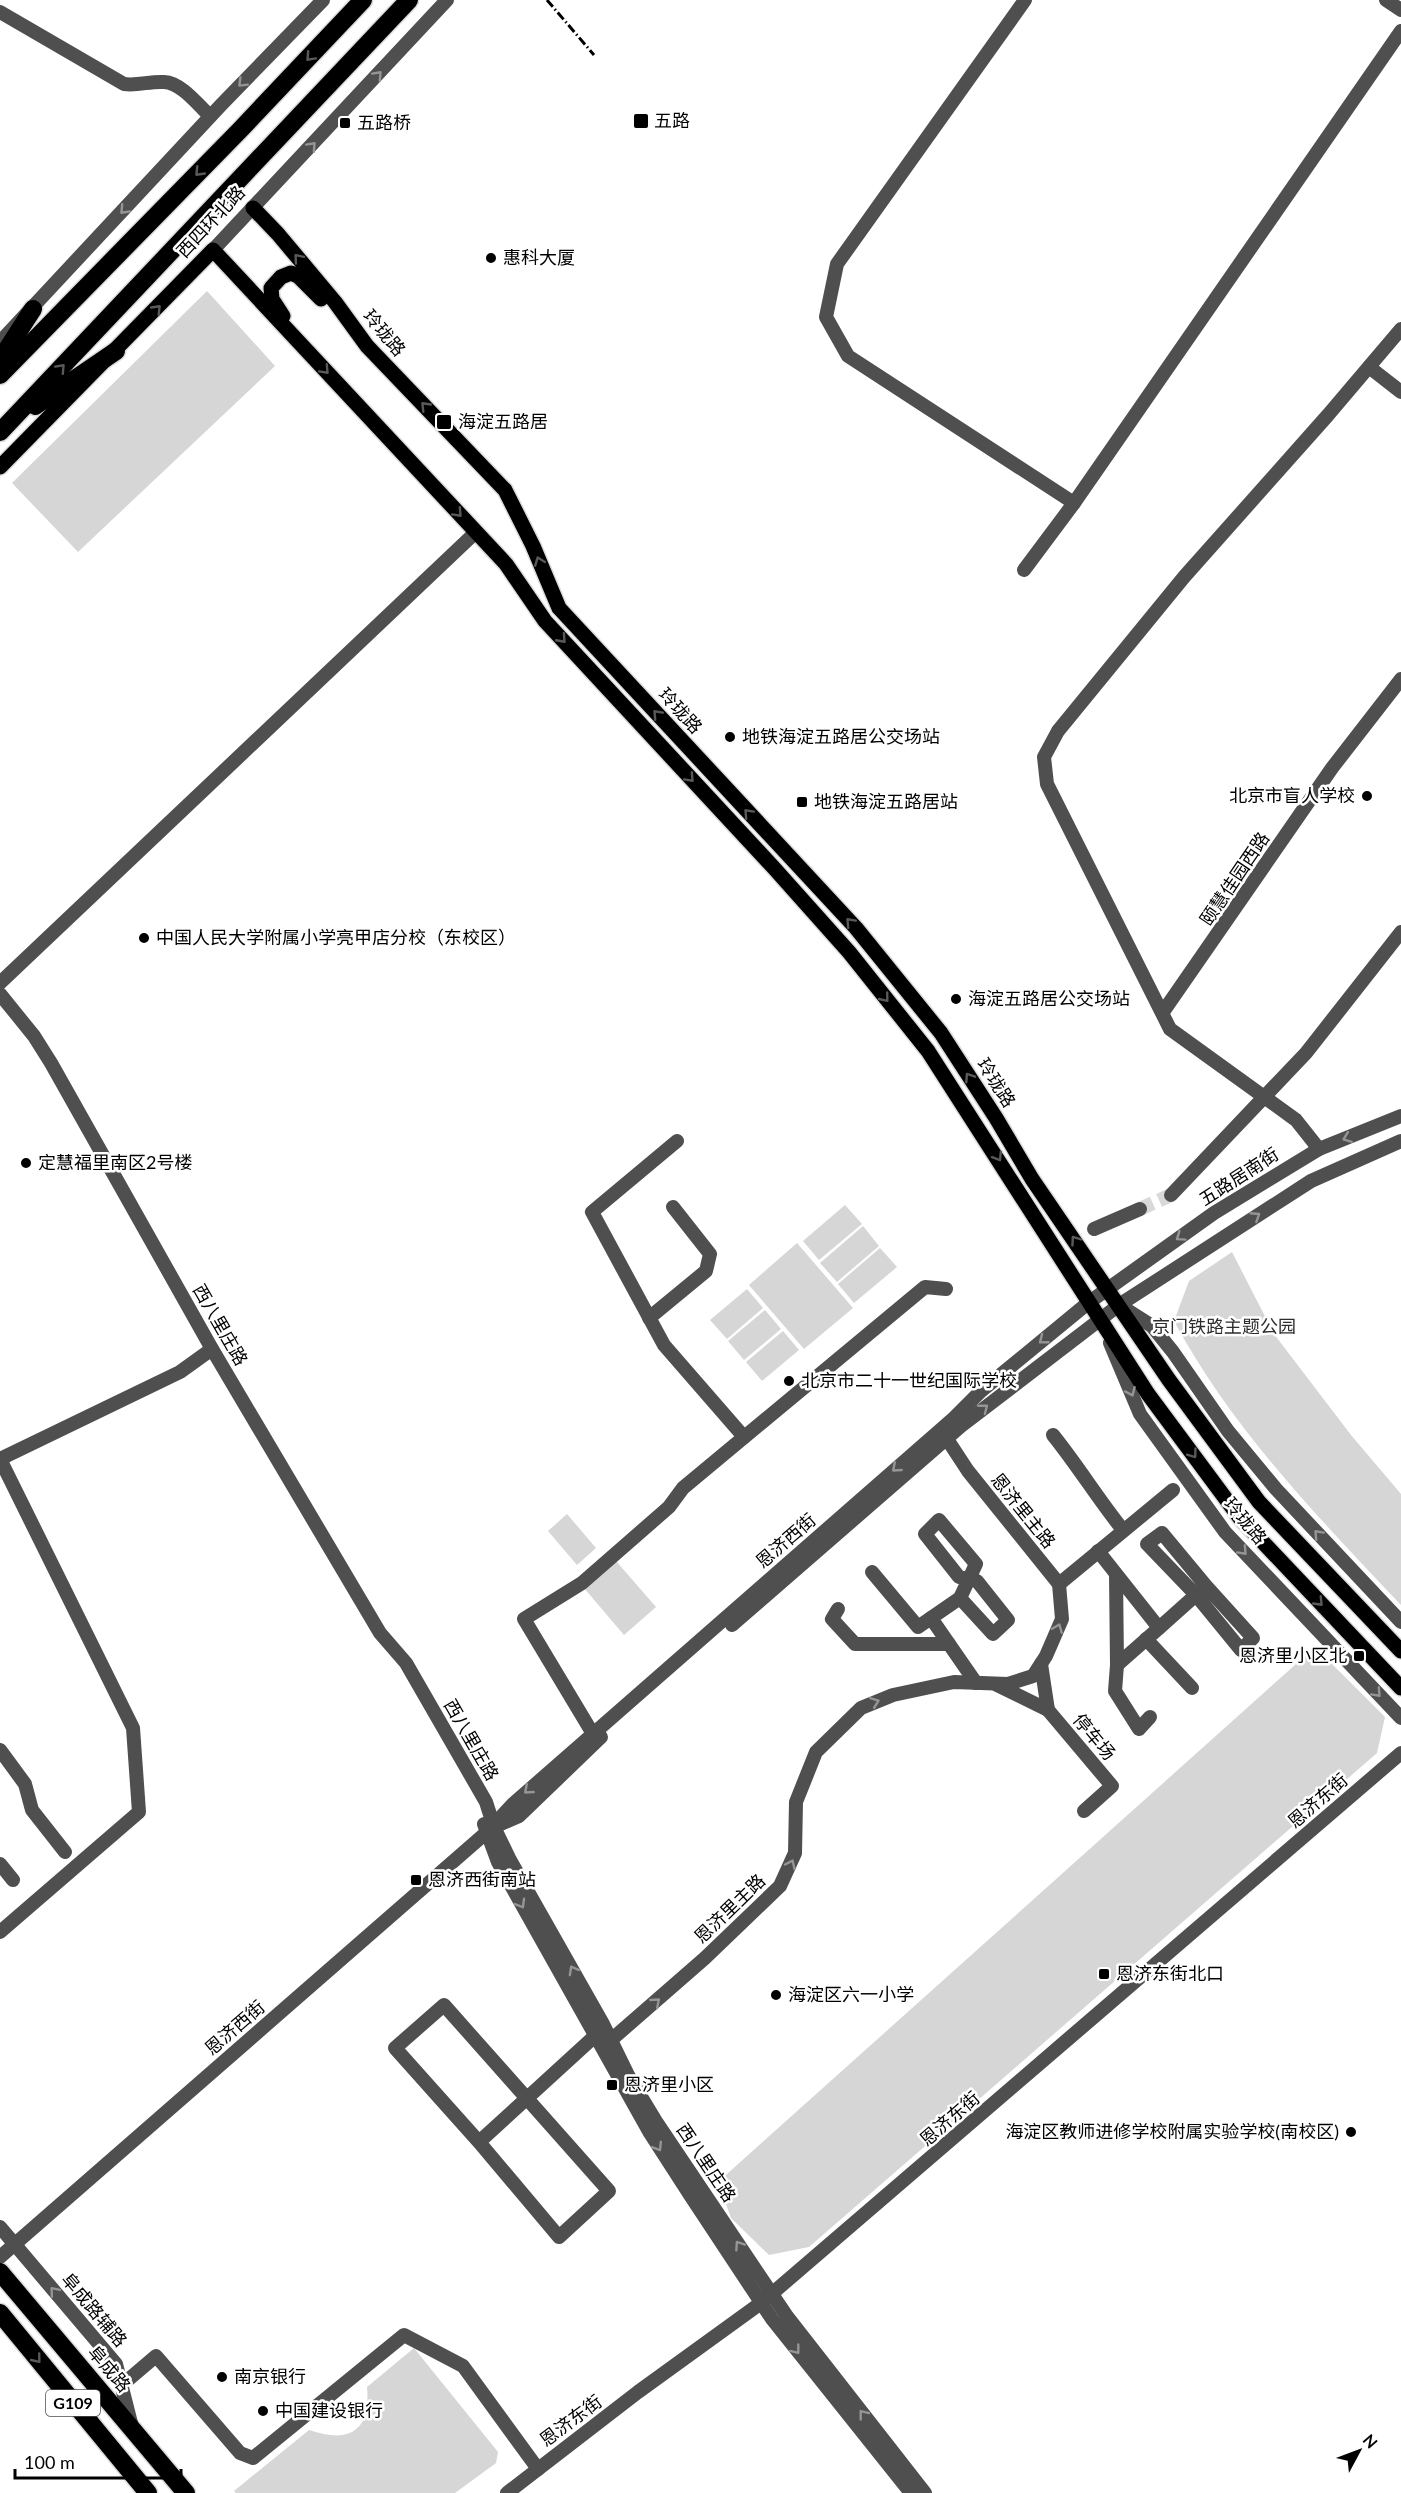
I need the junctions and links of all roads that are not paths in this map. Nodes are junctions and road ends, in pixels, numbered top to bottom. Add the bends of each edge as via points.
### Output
1 (323, 0) edge
2 (363, 0) edge
3 (409, 0) edge
4 (447, 0) edge
5 (1025, 0) edge
6 (1386, 0) edge
7 (1401, 10) edge
8 (0, 12) edge
9 (1401, 31) edge
10 (210, 116) junction
11 (253, 208) junction
12 (213, 250) junction
13 (33, 309) junction
14 (1401, 329) edge
15 (0, 342) edge
16 (299, 342) junction
17 (367, 346) junction
18 (116, 351) junction
19 (0, 360) edge
20 (1369, 367) junction
21 (0, 375) edge
22 (1401, 392) edge
23 (3, 429) edge
24 (0, 467) edge
25 (1074, 503) junction
26 (476, 532) junction
27 (1024, 570) dead end
28 (1401, 679) edge
29 (1401, 932) edge
30 (0, 983) edge
31 (0, 994) edge
32 (0, 1005) edge
33 (1163, 1012) junction
34 (1264, 1096) junction
35 (1401, 1116) edge
36 (677, 1141) dead end
37 (1401, 1141) edge
38 (1319, 1149) junction
39 (1171, 1195) tunnel mouth
40 (673, 1207) dead end
41 (1140, 1209) tunnel mouth
42 (1094, 1229) dead end
43 (946, 1289) dead end
44 (1107, 1289) junction
45 (1088, 1303) junction
46 (1119, 1305) junction
47 (650, 1318) junction
48 (1099, 1320) junction
49 (210, 1352) junction
50 (1053, 1435) dead end
51 (744, 1437) junction
52 (946, 1439) junction
53 (0, 1459) edge
54 (1173, 1490) dead end
55 (1123, 1530) junction
56 (1098, 1551) junction
57 (872, 1572) dead end
58 (1116, 1574) junction
59 (1059, 1584) junction
60 (1201, 1590) dead end
61 (960, 1598) junction
62 (838, 1609) dead end
63 (931, 1618) junction
64 (1401, 1622) edge
65 (1160, 1628) junction
66 (1146, 1639) junction
67 (949, 1644) junction
68 (1401, 1651) edge
69 (1041, 1664) junction
70 (1117, 1665) junction
71 (976, 1683) junction
72 (992, 1683) junction
73 (1192, 1688) dead end
74 (1401, 1688) edge
75 (1048, 1710) junction
76 (1150, 1717) dead end
77 (1401, 1718) edge
78 (595, 1738) junction
79 (0, 1750) edge
80 (1401, 1753) edge
81 (1084, 1811) dead end
82 (490, 1830) junction
83 (65, 1852) dead end
84 (0, 1863) edge
85 (13, 1880) dead end
86 (0, 1932) edge
87 (596, 2035) junction
88 (611, 2040) junction
89 (528, 2098) junction
90 (479, 2142) junction
91 (0, 2227) edge
92 (14, 2244) junction
93 (0, 2257) edge
94 (0, 2272) edge
95 (766, 2298) junction
96 (0, 2313) edge
97 (129, 2379) dead end
98 (133, 2430) junction
99 (538, 2469) junction
100 (148, 2493) edge
101 (186, 2493) edge
102 (507, 2493) edge
103 (911, 2493) edge
104 (925, 2493) edge

1 -> 10 street
2 -> 21 highway
23 -> 3 highway, 西四环北路
11 -> 4 street, 西四环北路
5 - 25 street via 837,264 826,317 848,356
6 - 7 street
8 - 10 street via 124,84 176,85
9 - 25 street
10 -> 13 street
11 - 12 street, 西四环北路
17 -> 11 main road, 玲珑路 via 328,293
12 - 16 main road, 玲珑路
18 -> 12 main road, 西四环北路
13 - 15 street
13 - 19 highway
14 - 20 street
16 - 17 main road via 273,299 272,288 281,277 291,273
16 -> 26 main road, 玲珑路
44 -> 17 main road, 玲珑路 via 941,1034 856,928 560,608 505,490
18 - 23 highway
18 - 24 main road, 西四环北路
20 - 22 street
20 - 33 street via 1184,577 1058,731 1044,757 1047,784
25 - 27 street
26 - 30 street
26 -> 45 main road, 玲珑路 via 506,564 544,621 849,952 928,1051
28 - 33 street, 颐慧佳园西路 via 1332,768
29 - 34 street via 1305,1053
31 - 49 street, 西八里庄路 via 51,1063
32 - 49 street, 西八里庄路 via 58,1089
33 - 34 street via 1170,1029
34 - 38 street via 1296,1120
34 - 39 street
35 -> 38 street, 五路居南街
36 - 47 street via 592,1212
46 -> 37 street via 1311,1181
38 -> 44 street, 五路居南街 via 1214,1213
40 - 47 street via 710,1254 705,1271
41 - 42 street
43 - 51 street via 925,1287
44 - 45 street, 恩济西街
44 - 46 main road, 玲珑路
45 - 48 main road, 玲珑路
45 -> 78 street, 恩济西街 via 981,1391
46 - 48 street, 恩济西街
64 -> 46 street, 玲珑路 via 1276,1489 1228,1431 1152,1326
46 - 68 main road, 玲珑路 via 1259,1502
47 - 51 street via 664,1345
52 -> 48 street, 恩济西街
48 -> 74 main road, 玲珑路 via 1148,1394 1240,1518
48 -> 77 street, 玲珑路 via 1140,1414 1225,1532
49 - 53 street via 180,1372
49 - 82 street, 西八里庄路 via 380,1633 406,1663 486,1802
50 - 55 street
51 - 78 street via 682,1488 669,1507 582,1583 524,1619
52 - 59 street, 恩济里主路
52 - 78 street, 恩济西街
53 - 86 street via 133,1728 139,1812
54 - 55 street
55 - 56 street
56 - 58 street
56 - 59 street
57 - 63 street via 918,1627
58 - 65 street
58 - 70 street
69 -> 59 street, 恩济里主路 via 1062,1619
60 - 65 street
61 - 61 street via 993,1634 1008,1620 977,1581 969,1579
61 - 63 street
62 - 67 street via 832,1619 855,1644
63 - 67 street
65 - 66 street
66 - 70 street
66 - 73 street
67 - 71 street
69 - 72 street, 恩济里主路 via 1033,1676 1008,1684
69 - 75 street
70 - 76 street via 1115,1691 1139,1729
71 - 72 street, 恩济里主路
88 -> 71 street, 恩济里主路 via 780,1886 795,1853 796,1802 816,1752 824,1744 861,1708 893,1695 954,1682
72 - 75 street
75 - 81 street, 停车场 via 1112,1786
78 - 82 street, 恩济西街 via 519,1816
79 - 83 street via 26,1784 32,1809
80 - 95 street, 恩济东街
82 -> 87 street, 西八里庄路 via 498,1862
88 -> 82 street, 西八里庄路
82 - 92 street, 恩济西街
84 - 85 street
87 - 89 street
87 -> 95 street, 西八里庄路 via 650,2133
95 -> 88 street, 西八里庄路 via 628,2075
89 - 90 street
89 - 90 street via 609,2192 559,2237
89 - 90 street via 444,2005 395,2048
91 - 92 street, 阜成路辅路
92 - 93 street, 恩济西街
98 -> 92 street, 阜成路辅路 via 116,2364
94 - 98 highway, 阜成路 / G109
95 - 99 street, 恩济东街
95 -> 103 street, 西八里庄路 via 778,2327
104 -> 95 street, 西八里庄路
96 -> 100 highway, G109
97 - 99 street via 156,2356 240,2453 253,2458 404,2335 463,2366
98 - 101 highway, 阜成路 / G109
99 - 102 street, 恩济东街

